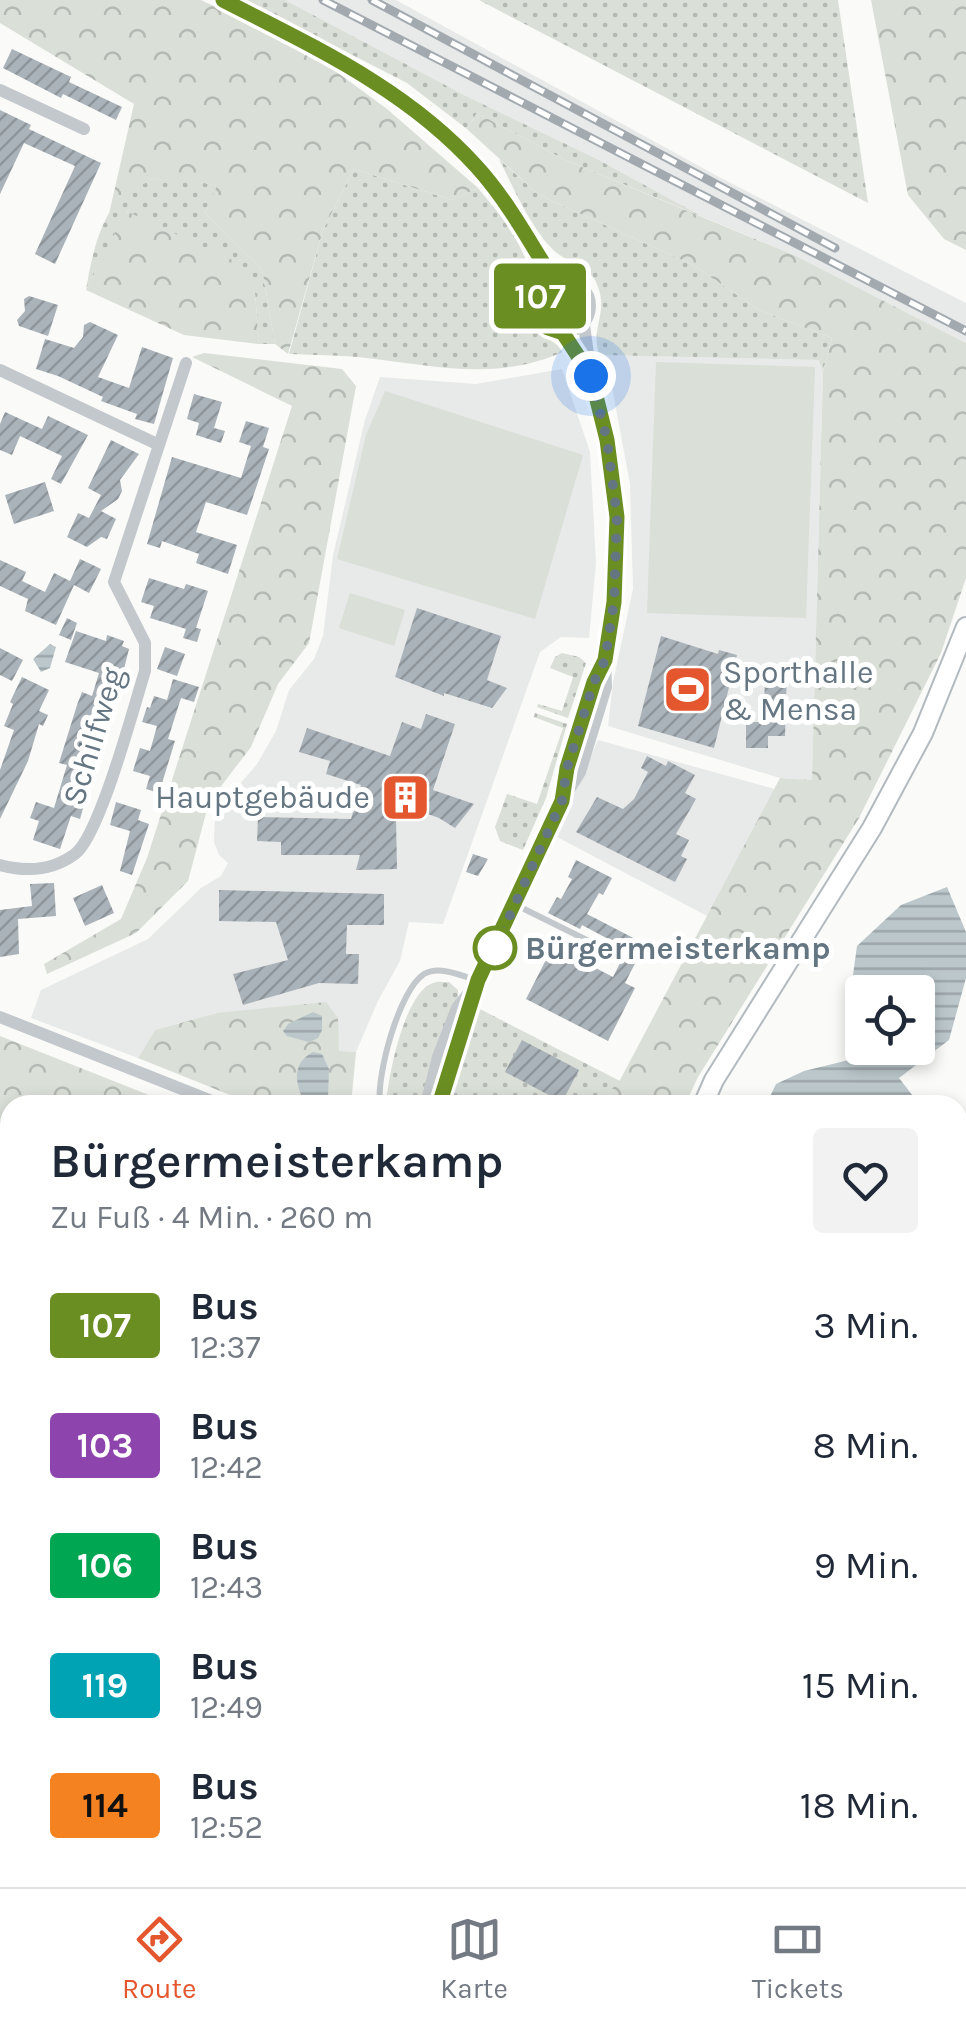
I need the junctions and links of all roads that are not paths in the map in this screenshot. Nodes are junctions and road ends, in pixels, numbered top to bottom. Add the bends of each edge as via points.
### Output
1 (222, 0) edge
2 (0, 90) edge
3 (84, 129) dead end
4 (554, 281) junction
5 (584, 325) junction
6 (563, 333) junction
7 (186, 364) dead end
8 (0, 370) edge
9 (591, 376) junction
10 (157, 444) junction
11 (966, 628) edge
12 (0, 865) edge
13 (516, 905) junction
14 (609, 951) dead end
15 (478, 980) junction
16 (0, 1017) edge
17 (197, 1095) edge
18 (380, 1095) edge
19 (428, 1095) edge
20 (443, 1095) edge
21 (707, 1095) edge

1 - 4 street via 372,78 445,134 480,170
2 - 3 street
4 - 5 street via 581,285 590,298
4 - 6 street via 537,306 548,328
5 - 6 street
5 - 9 street
6 - 9 street
7 - 10 street, Schilfweg
8 - 10 street
9 - 13 street via 617,517 614,602 605,660 562,801
10 - 12 street, Schilfweg via 114,582 145,643 145,670 93,827 77,853 49,867 22,871
11 - 21 main road via 923,732 872,828
13 - 14 lane
13 - 15 street
15 - 18 lane via 438,969 422,975 387,1046
15 - 19 street via 458,1008
15 - 20 street
16 - 17 street

